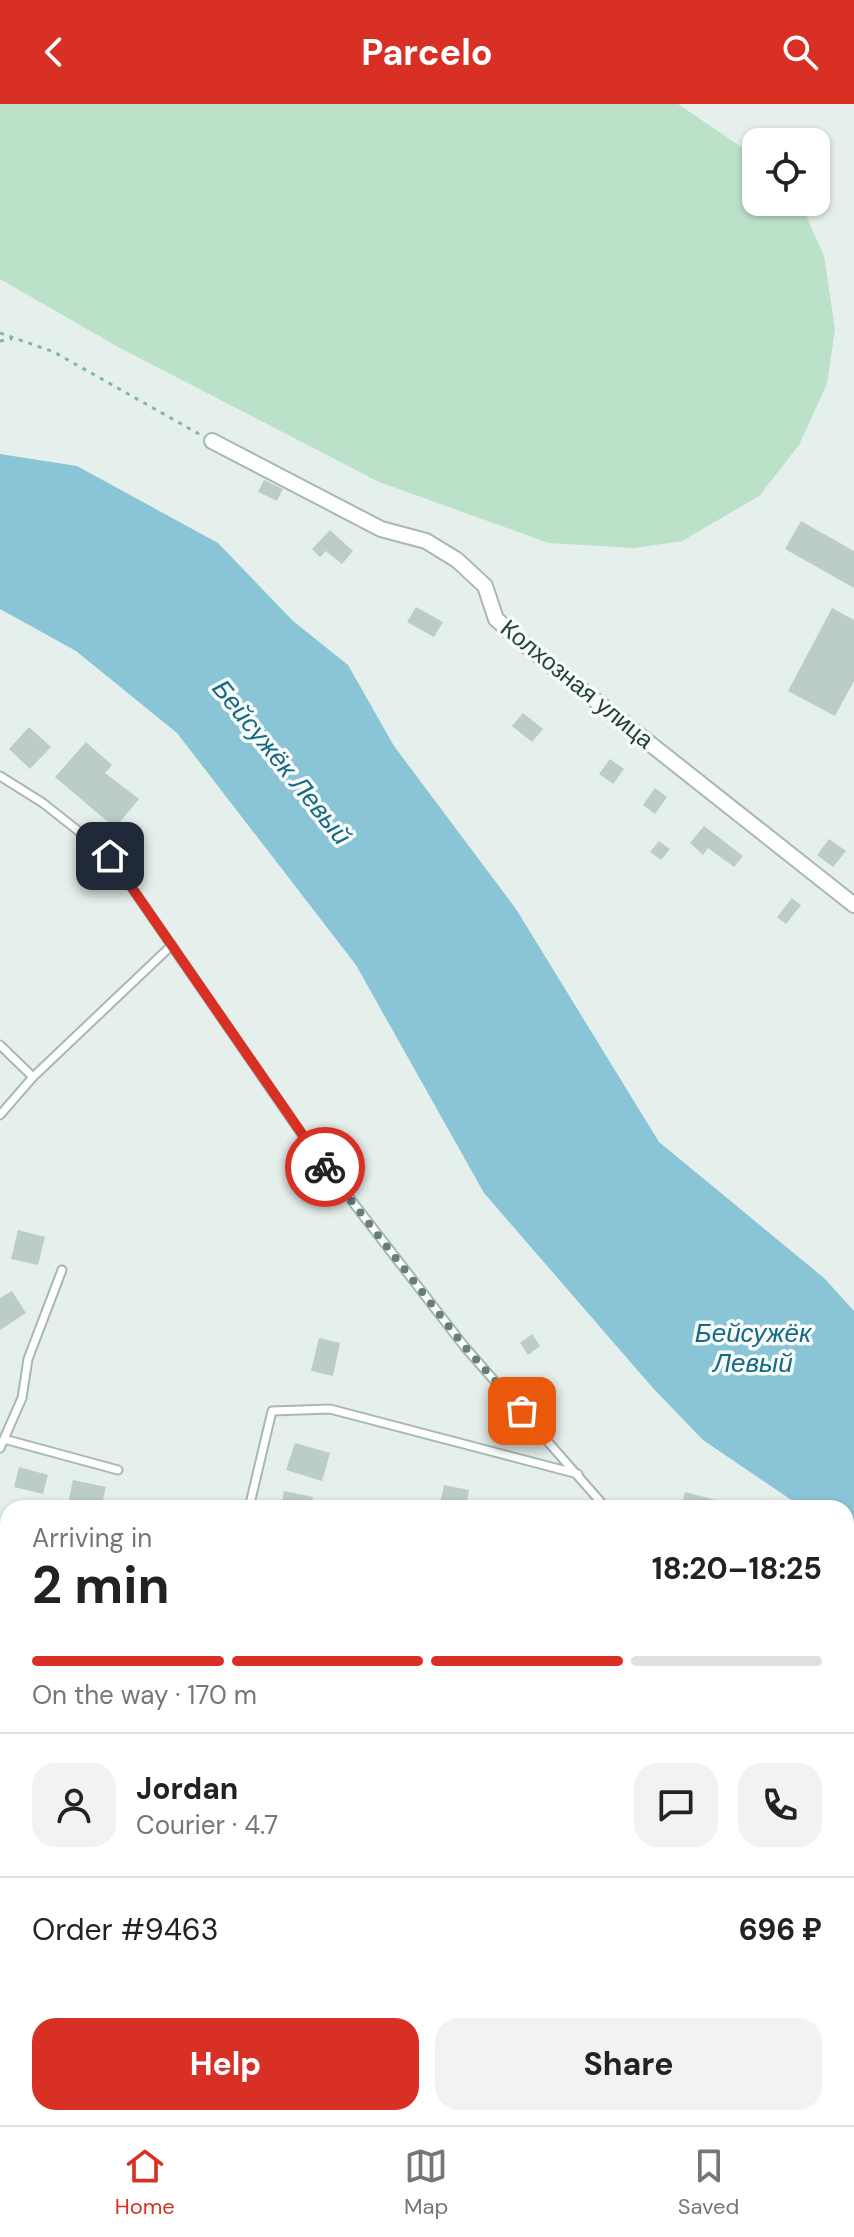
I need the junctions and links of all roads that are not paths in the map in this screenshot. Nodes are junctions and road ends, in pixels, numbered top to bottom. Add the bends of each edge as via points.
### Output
1 (212, 441) road end
2 (0, 776) edge
3 (854, 905) edge
4 (172, 945) junction
5 (0, 1045) edge
6 (33, 1077) junction
7 (0, 1115) edge
8 (62, 1270) dead end
9 (4, 1439) junction
10 (0, 1448) edge
11 (118, 1470) dead end
12 (580, 1475) junction
13 (251, 1500) edge
14 (600, 1500) edge

1 - 3 street, Колхозная улица via 381,529 426,541 457,560 485,586 496,619 524,644
2 - 4 lane via 110,856
4 - 6 lane
4 - 12 lane via 314,1152 464,1346
5 - 6 lane
6 - 7 lane
8 - 9 lane
9 - 10 lane
9 - 11 lane
12 - 13 lane via 330,1409 290,1408 272,1411
12 - 14 lane

